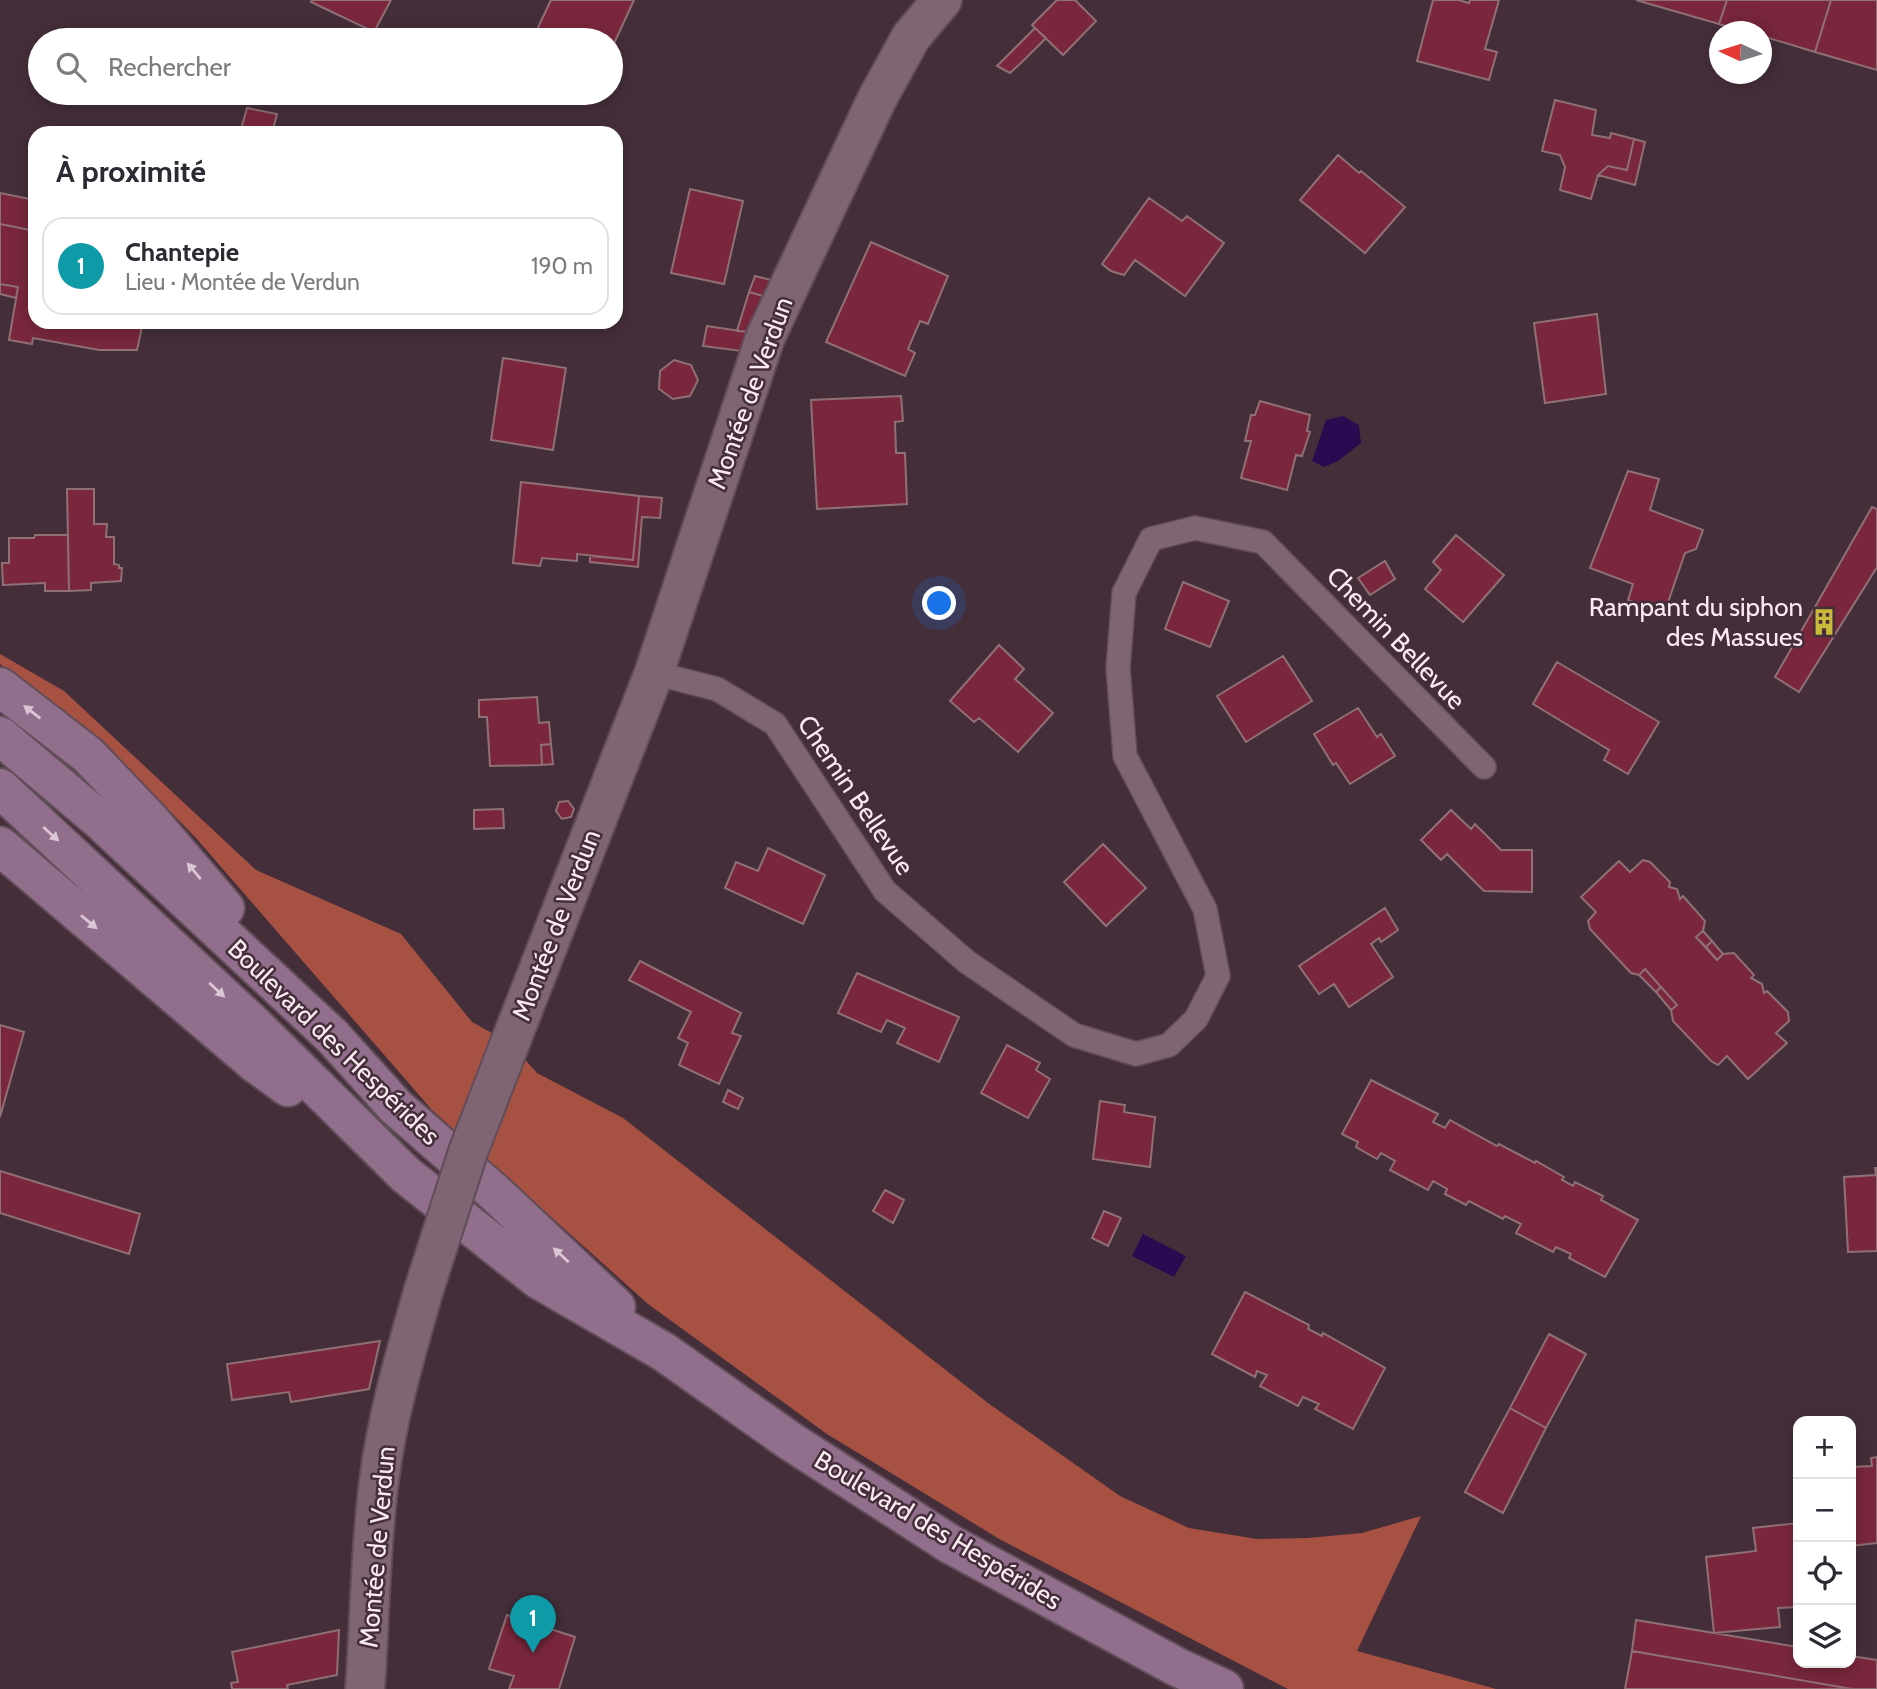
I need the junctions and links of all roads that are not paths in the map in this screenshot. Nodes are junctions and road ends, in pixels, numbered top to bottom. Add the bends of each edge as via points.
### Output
1 (942, 0) edge
2 (654, 673) junction
3 (0, 687) edge
4 (0, 736) edge
5 (1484, 766) dead end
6 (0, 788) edge
7 (0, 846) edge
8 (332, 1036) junction
9 (406, 1175) junction
10 (664, 1352) junction
11 (365, 1689) edge
12 (1224, 1689) edge

1 - 2 street, Montée de Verdun via 911,37 877,99 765,338
2 - 5 lane, Chemin Bellevue via 717,689 775,724 885,891 967,962 1074,1035 1136,1054 1169,1045 1196,1019 1218,976 1205,909 1125,756 1118,668 1124,593 1151,540 1195,527 1263,542
2 - 11 street, Montée de Verdun, bridge via 468,1152 424,1289 379,1479
8 -> 3 main road via 150,820 88,755
4 - 8 main road, Boulevard des Hespérides via 102,822
6 -> 9 main road, Boulevard des Hespérides via 254,1025
7 -> 9 main road via 255,1063
10 -> 8 main road, Boulevard des Hespérides via 396,1107
9 - 10 main road, Boulevard des Hespérides via 538,1279
10 - 12 main road, Boulevard des Hespérides via 790,1441 950,1544

